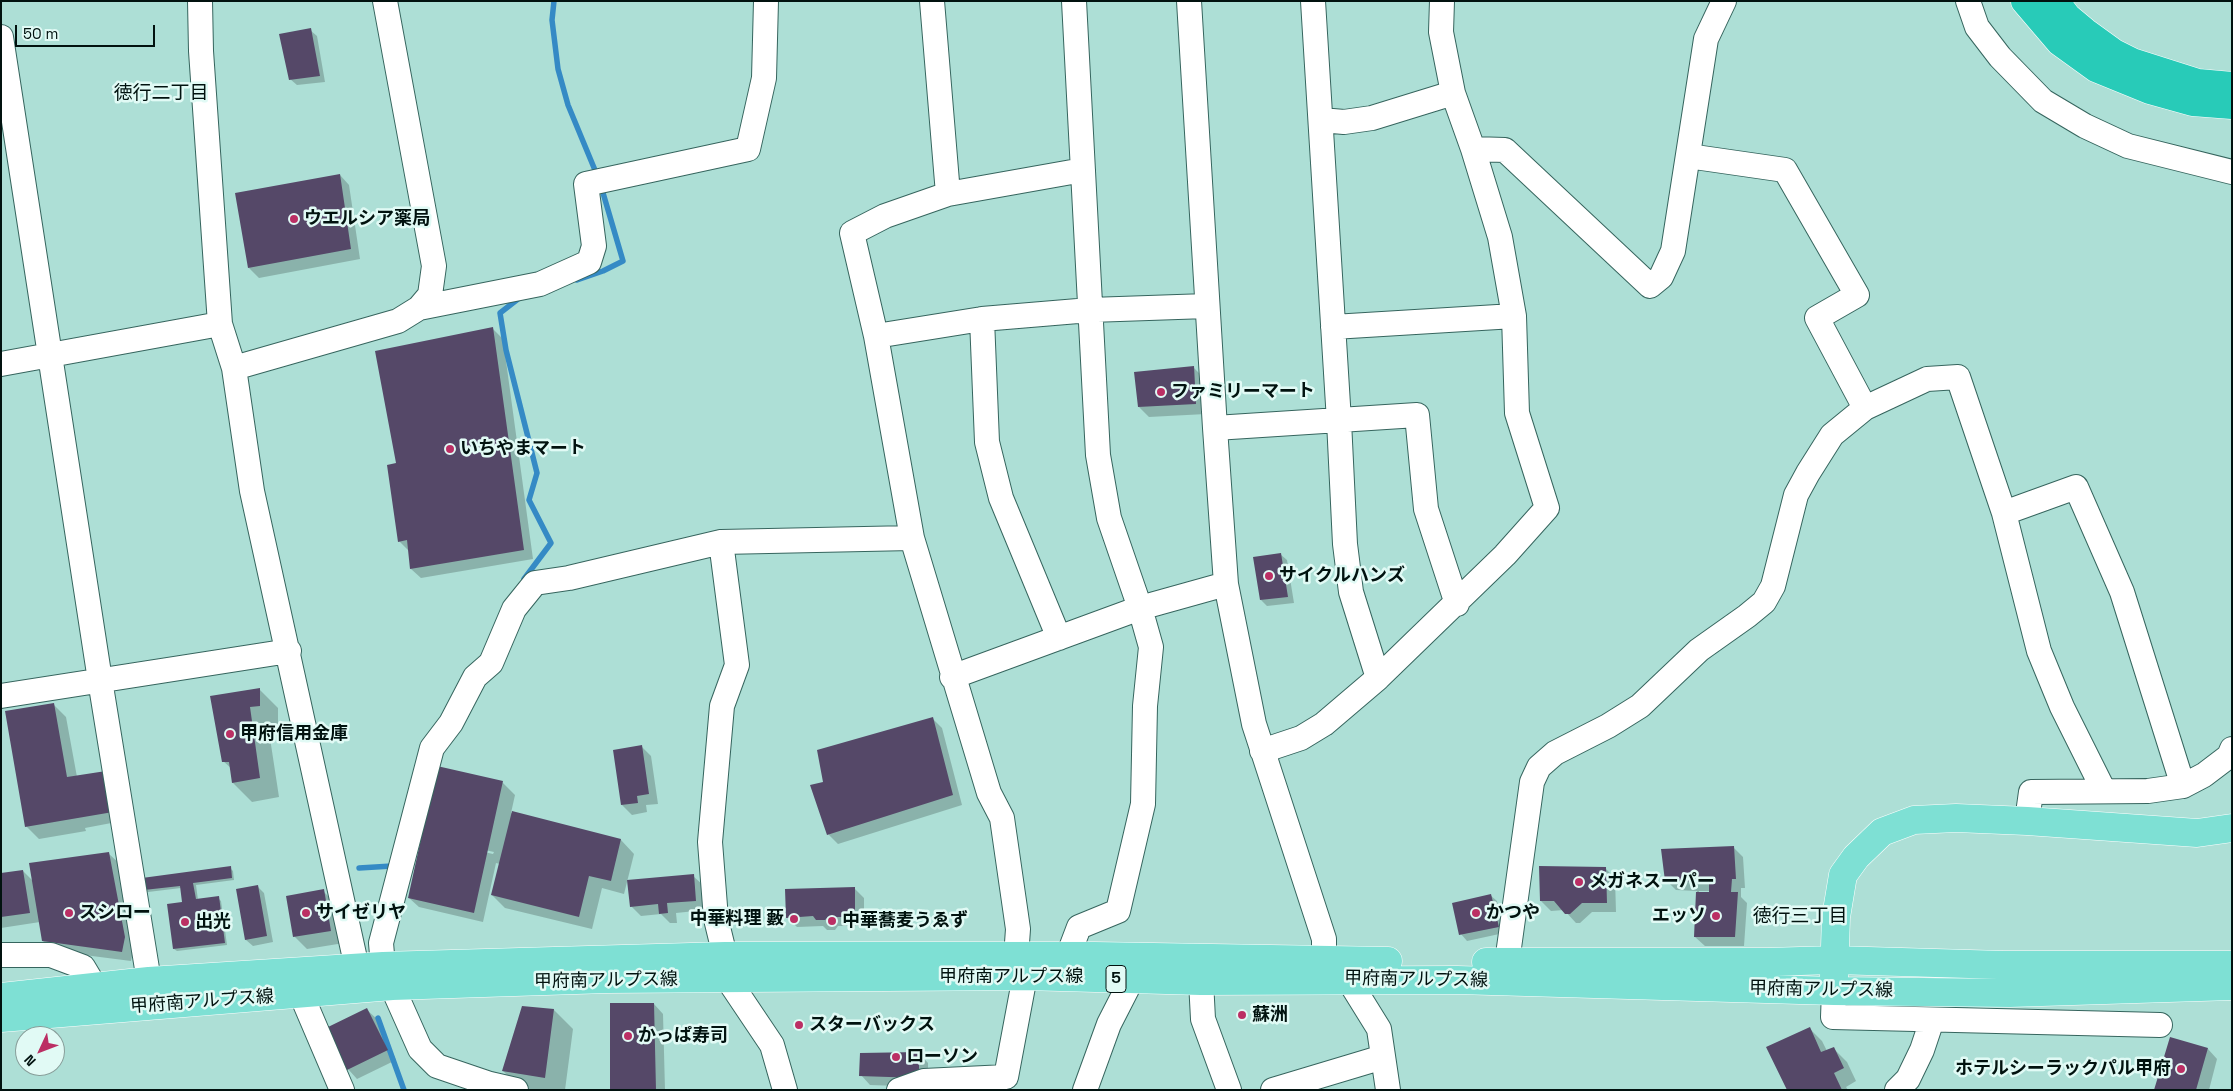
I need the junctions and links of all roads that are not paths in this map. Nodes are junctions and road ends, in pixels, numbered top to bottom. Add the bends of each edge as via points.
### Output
1 (200, 1) edge
2 (385, 1) edge
3 (766, 1) edge
4 (932, 1) edge
5 (1074, 1) edge
6 (1189, 1) edge
7 (1313, 1) edge
8 (1442, 1) edge
9 (1968, 1) edge
10 (2025, 1) edge
11 (2055, 1) edge
12 (1720, 2) edge
13 (1, 37) edge
14 (2232, 86) edge
15 (1452, 93) junction
16 (2232, 105) edge
17 (1321, 120) junction
18 (1473, 149) junction
19 (1688, 156) junction
20 (1083, 170) junction
21 (2232, 172) edge
22 (948, 194) junction
23 (1207, 306) junction
24 (419, 308) junction
25 (1090, 310) junction
26 (1514, 316) junction
27 (982, 319) junction
28 (220, 324) junction
29 (1333, 327) junction
30 (876, 336) junction
31 (49, 355) junction
32 (1, 364) edge
33 (234, 368) junction
34 (1865, 408) junction
35 (1339, 421) junction
36 (1214, 428) junction
37 (2004, 513) junction
38 (912, 538) junction
39 (721, 542) junction
40 (1226, 584) junction
41 (1457, 604) junction
42 (1140, 608) junction
43 (1059, 638) junction
44 (289, 651) junction
45 (952, 677) junction
46 (1378, 678) junction
47 (100, 680) junction
48 (1, 696) edge
49 (2232, 749) edge
50 (1262, 751) junction
51 (2183, 786) junction
52 (2104, 790) junction
53 (2026, 821) junction
54 (2232, 828) edge
55 (2198, 833) junction
56 (2232, 847) edge
57 (1, 955) edge
58 (1068, 956) junction
59 (1834, 960) junction
60 (1507, 962) junction
61 (2232, 965) edge
62 (726, 967) junction
63 (1021, 967) junction
64 (1332, 972) junction
65 (388, 976) junction
66 (359, 978) junction
67 (1132, 980) junction
68 (149, 981) junction
69 (1201, 981) junction
70 (2232, 986) edge
71 (95, 987) junction
72 (1834, 991) junction
73 (301, 994) junction
74 (1, 996) edge
75 (1, 1018) edge
76 (1932, 1020) junction
77 (2160, 1025) dead end
78 (1383, 1057) junction
79 (342, 1090) edge
80 (516, 1090) edge
81 (785, 1090) edge
82 (899, 1090) edge
83 (1085, 1090) edge
84 (1228, 1090) edge
85 (1273, 1090) edge
86 (1388, 1090) edge
87 (1898, 1090) edge

1 - 28 street
2 - 24 street via 434,266 430,296
3 - 24 street via 764,78 748,149 586,184 594,246 589,262 540,284
4 - 22 street
5 - 20 street
6 - 23 street
7 - 17 street
8 - 15 street via 1441,32
9 - 21 street via 1977,27 2000,57 2043,101 2128,146
10 - 16 highway via 2060,42 2096,68 2150,90 2193,102
11 - 14 highway via 2067,17 2085,32 2132,62 2198,83
12 - 19 street via 1706,39
13 - 31 street
15 - 17 street via 1372,118 1344,122
15 - 18 street
17 - 29 street
18 - 19 street via 1505,150 1650,286 1661,278 1673,251
18 - 26 street via 1500,237
19 - 34 street via 1785,170 1857,294 1817,318
20 - 22 street
20 - 25 street
22 - 30 street via 885,216 852,233
23 - 25 street
23 - 36 street
24 - 33 street via 398,321
25 - 27 street
25 - 42 street via 1098,455 1109,518
26 - 29 street
26 - 41 street via 1517,413 1547,508
27 - 30 street
27 - 43 street via 987,442 1001,498
28 - 31 street
28 - 33 street
29 - 35 street
30 - 38 street
31 - 32 street
31 - 47 street
33 - 44 street via 252,490
34 - 37 street via 1927,379 1958,376
34 - 60 street via 1832,435 1796,495 1773,586 1764,602 1699,650 1640,706 1556,753 1540,767 1532,782
35 - 36 street
35 - 41 street via 1417,415 1426,508
35 - 46 street via 1345,544 1351,592
36 - 40 street
37 - 51 street via 2076,487 2122,592
37 - 52 street via 2039,651 2062,707
38 - 39 street
38 - 45 street
39 - 62 street via 737,665 722,706 710,842 716,918
39 - 65 street via 536,583 514,609 491,663 475,677 451,723 432,748 380,944
40 - 42 street
40 - 50 street
41 - 46 street
42 - 43 street
42 - 58 street via 1151,647 1145,706 1142,804 1118,911 1079,927
43 - 45 street
44 - 47 street
44 - 66 street
45 - 63 street via 989,793 1002,818
46 - 50 street via 1324,724 1301,738
47 - 48 street
47 - 68 street
49 - 51 street via 2229,756 2204,775
50 - 64 street
51 - 52 street via 2148,791
52 - 53 street via 2031,792
53 - 55 main road
53 - 59 main road via 1914,820 1882,832 1843,875 1836,917
54 - 55 main road
55 - 56 main road
57 - 71 street via 51,955 83,967
58 - 63 main road, 甲府南アルプス線 / 5
58 - 64 main road, 甲府南アルプス線 / 5
59 - 60 main road, 甲府南アルプス線 / 5
59 - 61 main road, 甲府南アルプス線 / 5 via 2003,965
59 - 72 main road
60 - 64 main road, 甲府南アルプス線 / 5
62 - 63 main road, 甲府南アルプス線 / 5
62 - 65 main road, 甲府南アルプス線 / 5
62 - 81 street via 772,1045
63 - 67 main road, 甲府南アルプス線 / 5
63 - 82 street via 1006,1077 924,1081
64 - 69 main road, 甲府南アルプス線 / 5
64 - 72 main road, 甲府南アルプス線 / 5 via 1457,980
64 - 78 street via 1378,1029
65 - 66 main road, 甲府南アルプス線 / 5
65 - 80 street via 420,1048 437,1066
66 - 68 main road, 甲府南アルプス線 / 5
66 - 73 main road, 甲府南アルプス線 / 5
67 - 69 main road, 甲府南アルプス線 / 5
67 - 83 street via 1109,1024
68 - 71 main road, 甲府南アルプス線 / 5
69 - 84 street via 1203,1019
70 - 72 main road, 甲府南アルプス線 / 5 via 2010,994
71 - 74 main road, 甲府南アルプス線 / 5
72 - 76 street via 1834,1017
73 - 75 main road, 甲府南アルプス線 / 5
73 - 79 street
76 - 77 street
76 - 87 street via 1908,1079
78 - 85 street
78 - 86 street

